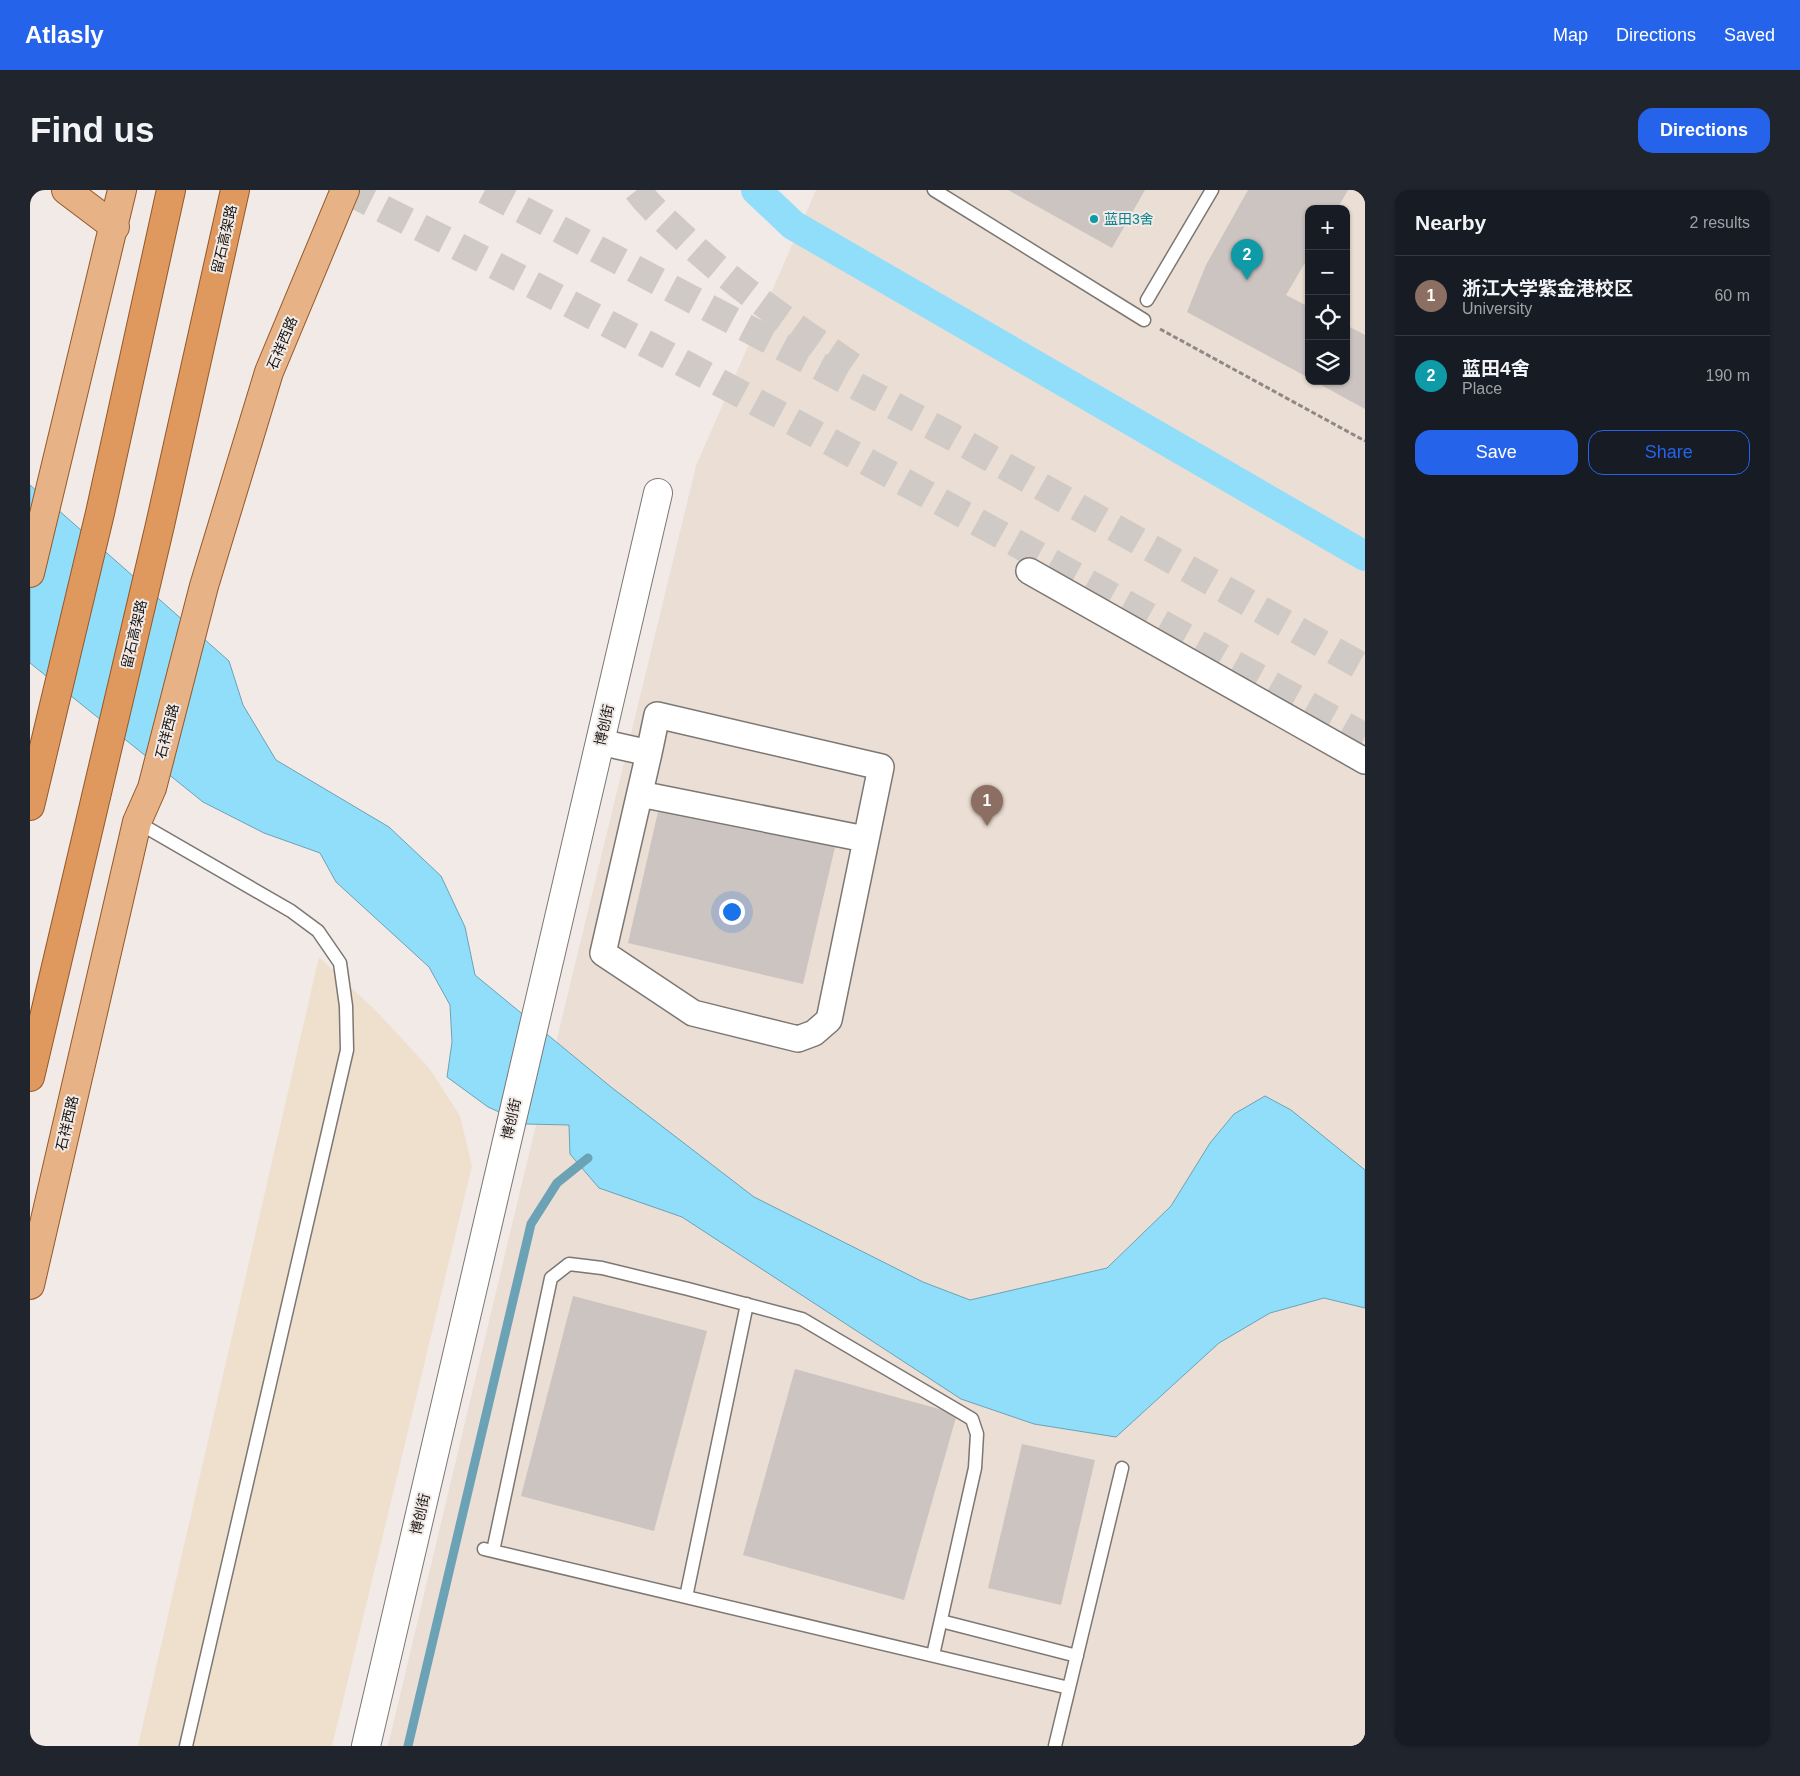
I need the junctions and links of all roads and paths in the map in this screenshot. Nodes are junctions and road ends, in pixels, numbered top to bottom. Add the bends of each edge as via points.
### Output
1 (66, 190) edge
2 (122, 190) edge
3 (170, 190) edge
4 (235, 190) edge
5 (345, 190) edge
6 (934, 190) edge
7 (1212, 190) edge
8 (115, 227) junction
9 (1147, 300) dead end
10 (1144, 320) joint
11 (1365, 441) edge
12 (658, 493) dead end
13 (1029, 571) dead end
14 (30, 573) edge
15 (600, 742) junction
16 (649, 753) junction
17 (1365, 761) edge
18 (640, 794) junction
19 (30, 806) edge
20 (137, 822) junction
21 (865, 839) junction
22 (30, 1077) edge
23 (30, 1285) edge
24 (747, 1304) junction
25 (1122, 1468) dead end
26 (686, 1597) junction
27 (941, 1621) junction
28 (933, 1655) junction
29 (1077, 1656) junction
30 (1069, 1688) junction
31 (186, 1746) edge
32 (366, 1746) edge
33 (1055, 1746) edge

1 - 8 main road
2 - 8 main road
3 - 19 highway via 100,513
4 - 22 highway, 留石高架路
5 - 20 main road, 石祥西路 via 269,372 204,586 152,788
6 - 10 lane
7 - 9 lane
8 - 14 main road
10 - 11 path
12 - 15 street, 博创街
13 - 17 street
15 - 16 street
15 - 32 street, 博创街
16 - 18 street
16 - 21 street via 657,715 881,767
18 - 21 street
18 - 21 street via 603,953 693,1013 798,1039 814,1033 829,1020
20 - 23 main road, 石祥西路
20 - 31 lane via 318,931 340,963 346,1006 347,1050
24 - 26 lane
24 - 26 lane via 602,1268 569,1264 551,1278 488,1550
24 - 27 lane via 802,1319 972,1419 977,1434 975,1468
25 - 29 lane
26 - 28 lane
27 - 28 lane
27 - 29 lane
28 - 30 lane
29 - 30 lane
30 - 33 lane

